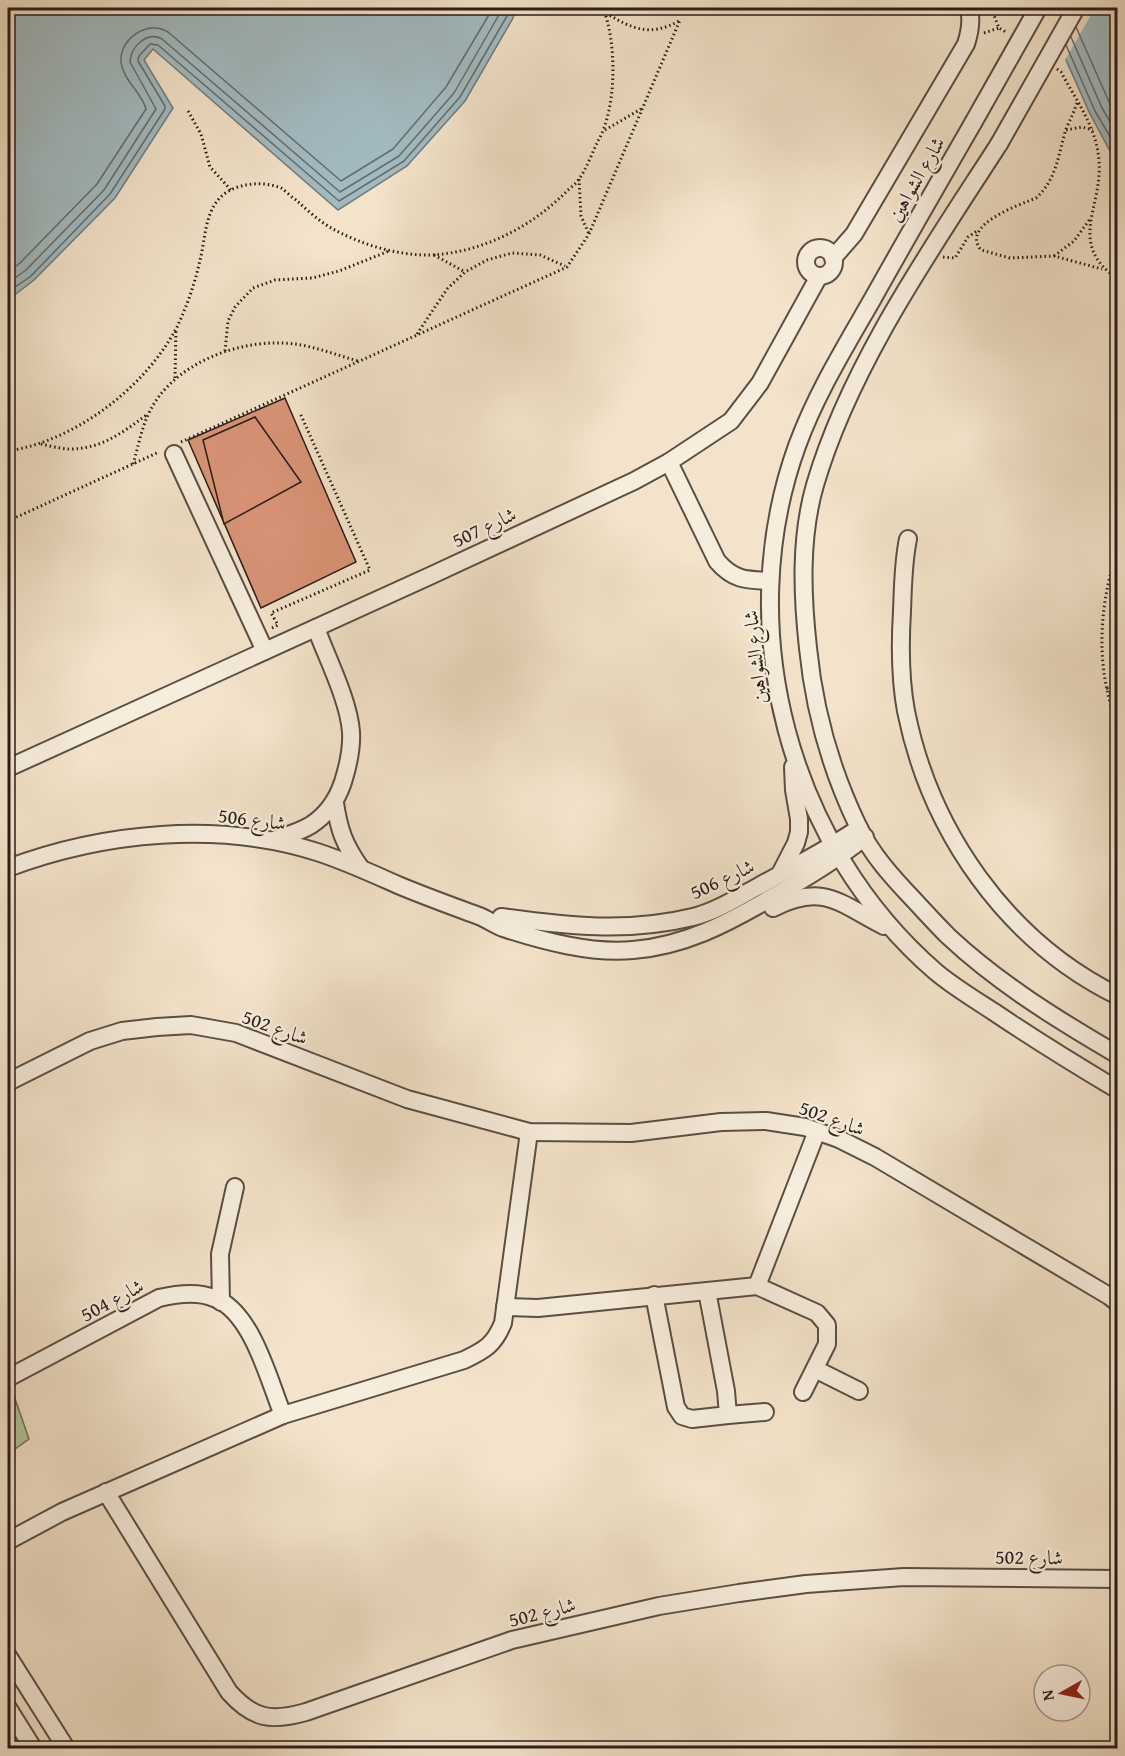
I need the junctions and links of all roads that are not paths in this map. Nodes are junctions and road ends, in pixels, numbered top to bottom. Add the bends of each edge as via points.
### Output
1 (969, 8) edge
2 (1038, 8) edge
3 (1076, 8) edge
4 (833, 258) junction
5 (819, 276) junction
6 (172, 449) road end
7 (669, 462) junction
8 (908, 539) dead end
9 (770, 581) junction
10 (316, 628) junction
11 (265, 651) junction
12 (794, 757) junction
13 (8, 768) edge
14 (335, 802) junction
15 (862, 833) junction
16 (272, 841) junction
17 (837, 851) junction
18 (8, 867) edge
19 (360, 867) junction
20 (780, 875) junction
21 (743, 915) junction
22 (482, 917) junction
23 (893, 930) junction
24 (1118, 996) edge
25 (1118, 1055) edge
26 (8, 1082) edge
27 (1118, 1090) edge
28 (817, 1131) junction
29 (529, 1132) junction
30 (235, 1187) dead end
31 (756, 1286) junction
32 (707, 1291) junction
33 (654, 1295) junction
34 (221, 1302) junction
35 (1118, 1303) edge
36 (505, 1306) junction
37 (815, 1369) junction
38 (8, 1378) edge
39 (859, 1391) dead end
40 (803, 1392) dead end
41 (765, 1412) dead end
42 (283, 1415) junction
43 (728, 1415) junction
44 (106, 1492) junction
45 (8, 1541) edge
46 (1118, 1579) edge
47 (8, 1656) edge
48 (8, 1708) edge
49 (33, 1749) edge
50 (66, 1749) edge

1 - 4 street via 970,33 966,44 854,234
2 - 9 street, شارع الشواهين, bridge via 816,401 786,482
3 - 15 street, bridge via 999,144 927,256 866,362 836,425 815,485 803,568 812,681 821,726
4 - 5 street via 828,273
4 - 5 street via 820,247 806,257 806,266
5 - 7 street, شارع 507 via 760,383 731,421
6 - 11 street
7 - 9 street via 725,571 738,578
7 - 10 street, شارع 507
8 - 24 street via 901,667 915,748 931,794 952,837 1002,908 1065,964
9 - 12 street, شارع الشواهين via 775,675
10 - 11 street, شارع 507
10 - 14 street via 351,730 351,750
11 - 13 street, شارع 507
12 - 17 street, شارع الشواهين
12 - 20 street via 799,832
14 - 16 street via 309,827
14 - 19 street via 342,838
15 - 17 street, شارع 506
15 - 25 street via 888,873 978,962 1054,1017
16 - 18 street, شارع 506 via 218,834 148,836 42,855
16 - 19 street, شارع 506
17 - 20 street, شارع 506
17 - 21 street, شارع 506 via 812,875
17 - 23 street, شارع الشواهين via 864,895
19 - 22 street, شارع 506
20 - 22 street, شارع 506 via 718,908 674,921 597,927
21 - 22 street, شارع 506 via 684,940 631,951 561,943 501,927
21 - 23 street, شارع 506 via 797,898 822,896 842,902
23 - 27 street, شارع الشواهين via 938,974 964,993
26 - 29 street, شارع 502 via 90,1041 122,1031 191,1026 236,1033 407,1099
28 - 29 street, شارع 502 via 766,1121 631,1133
28 - 31 street
28 - 35 street, شارع 502 via 875,1157
29 - 36 street
30 - 34 street via 220,1254
31 - 32 street
31 - 37 street via 823,1319 827,1325 827,1344
32 - 33 street
32 - 43 street
33 - 36 street via 538,1308
33 - 43 street via 676,1407 682,1416 692,1419
34 - 38 street, شارع 504 via 196,1295 159,1298
34 - 42 street via 251,1336
36 - 42 street via 497,1337 477,1354
37 - 39 street
37 - 40 street
41 - 43 street
42 - 44 street
44 - 45 street
44 - 46 street, شارع 502 via 229,1692 241,1706 269,1717 306,1712 512,1640 659,1606 806,1584 904,1577
47 - 50 street
48 - 49 street

